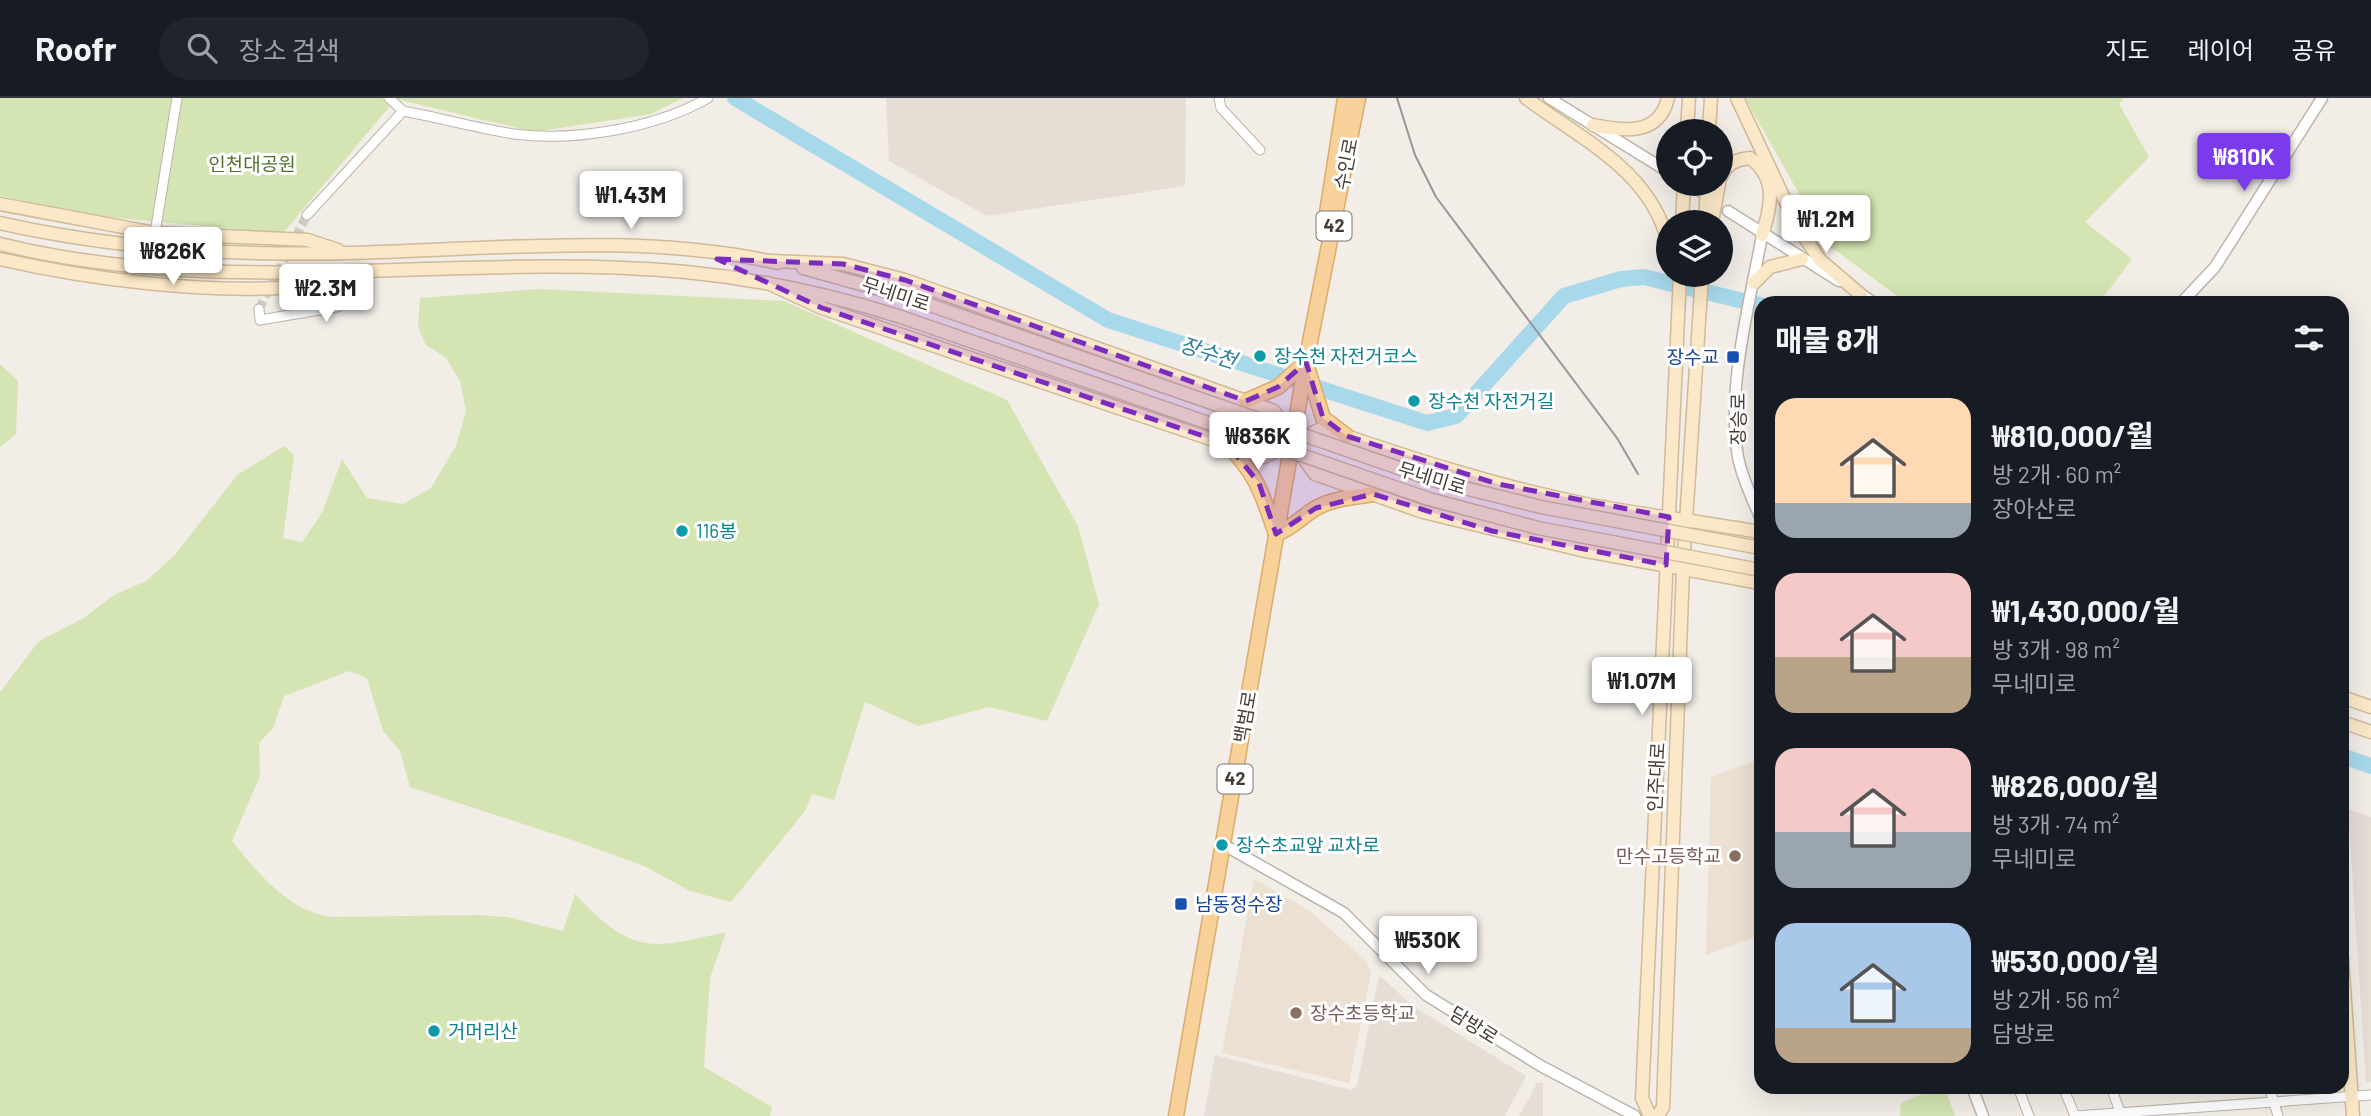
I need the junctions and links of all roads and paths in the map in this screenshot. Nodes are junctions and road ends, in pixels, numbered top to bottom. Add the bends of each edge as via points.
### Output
1 (177, 98) edge
2 (390, 98) edge
3 (708, 98) edge
4 (1219, 98) edge
5 (1345, 98) edge
6 (1358, 98) edge
7 (1526, 98) edge
8 (1549, 98) edge
9 (1668, 98) edge
10 (1689, 98) edge
11 (1711, 98) edge
12 (1737, 98) edge
13 (2322, 98) edge
14 (403, 111) junction
15 (1688, 119) edge
16 (1710, 119) edge
17 (1593, 125) junction
18 (1260, 150) dead end
19 (1733, 162) edge
20 (1656, 164) edge
21 (0, 204) edge
22 (1657, 210) edge
23 (307, 215) tunnel mouth
24 (1733, 215) tunnel mouth
25 (0, 223) edge
26 (155, 233) junction
27 (1762, 235) junction
28 (0, 244) edge
29 (349, 253) junction
30 (0, 259) edge
31 (1802, 259) junction
32 (771, 261) junction
33 (351, 273) junction
34 (335, 277) junction
35 (768, 283) junction
36 (1680, 287) edge
37 (1701, 287) edge
38 (1753, 287) junction
39 (1861, 295) joint
40 (2188, 296) edge
41 (259, 309) dead end
42 (1307, 358) junction
43 (1246, 401) junction
44 (1347, 436) junction
45 (1292, 442) junction
46 (1227, 444) junction
47 (1373, 494) junction
48 (1754, 501) edge
49 (1669, 517) junction
50 (1686, 519) junction
51 (1754, 531) edge
52 (1276, 534) junction
53 (1754, 547) edge
54 (1665, 565) junction
55 (1683, 568) junction
56 (1754, 569) edge
57 (1754, 582) edge
58 (2349, 699) edge
59 (2371, 707) edge
60 (2349, 724) edge
61 (2371, 732) edge
62 (1224, 845) junction
63 (2349, 1055) edge
64 (1975, 1094) edge
65 (2021, 1094) edge
66 (2066, 1094) edge
67 (2113, 1094) edge
68 (2272, 1094) edge
69 (2371, 1095) edge
70 (2352, 1096) junction
71 (2274, 1101) junction
72 (2120, 1112) junction
73 (1176, 1116) edge
74 (1635, 1116) edge
75 (1650, 1116) edge
76 (1658, 1116) edge
77 (1983, 1116) edge
78 (2029, 1116) edge
79 (2075, 1116) edge
80 (2278, 1116) edge
81 (2353, 1116) edge

1 - 26 street
2 - 14 street
3 - 14 street via 659,121 545,136
4 - 18 street via 1221,108
5 - 42 main road, 수인로 / 42
6 - 42 main road, 수인로 / 42
7 - 22 main road via 1630,173
8 - 17 street
9 - 17 main road via 1660,115 1642,128 1621,131
10 - 15 main road
11 - 16 main road
12 - 39 main road via 1797,226 1820,260
13 - 40 street via 2215,267
14 - 23 street
17 - 20 street
19 - 27 main road via 1750,158 1772,190
21 - 26 main road
24 - 27 street
25 - 29 main road, 무네미로 via 144,247 257,254
26 - 29 main road via 308,240
27 - 31 street
27 - 38 street, 장승로
28 - 33 main road, 무네미로 via 117,265 194,272
29 - 32 main road, 무네미로 via 611,247
30 - 34 main road via 111,278 210,286 296,288
31 - 38 main road via 1770,267
31 - 39 street
32 - 43 main road via 843,264 905,280
32 - 53 main road, 무네미로, bridge via 904,296 1436,481 1541,507
33 - 34 main road
33 - 35 main road, 무네미로 via 611,268
34 - 41 street via 337,307 260,320
35 - 46 main road via 822,308
35 - 56 main road, 무네미로, bridge via 834,296 898,316 1429,499 1550,530
36 - 49 main road, 인주대로
37 - 50 main road, 인주대로
38 - 48 street, 장승로 via 1734,427 1738,459
42 - 43 main road via 1278,387
42 - 44 main road via 1323,418
42 - 45 main road, 수인로 / 42
43 - 45 main road via 1274,411
44 - 45 main road via 1323,428
44 - 49 main road via 1498,484
45 - 46 main road via 1264,457
45 - 47 main road via 1315,474
45 - 52 main road, 백범로 / 42
46 - 52 main road via 1259,483
47 - 52 main road via 1335,500
47 - 54 main road via 1492,531
49 - 50 main road
49 - 54 main road, 인주대로
50 - 51 main road
50 - 55 main road, 인주대로
52 - 62 main road, 백범로 / 42
54 - 55 main road
54 - 75 main road, 인주대로 via 1642,1098
55 - 57 main road
55 - 76 main road, 인주대로 via 1663,1107
58 - 59 main road
60 - 61 main road
62 - 73 main road, 백범로 / 42
62 - 74 street, 담방로 via 1344,912 1426,995 1541,1066
63 - 70 main road
64 - 77 street
65 - 78 street
66 - 79 street
67 - 72 street
68 - 71 street
69 - 70 street
70 - 71 street
70 - 81 main road
71 - 72 street
71 - 80 street
72 - 79 street

